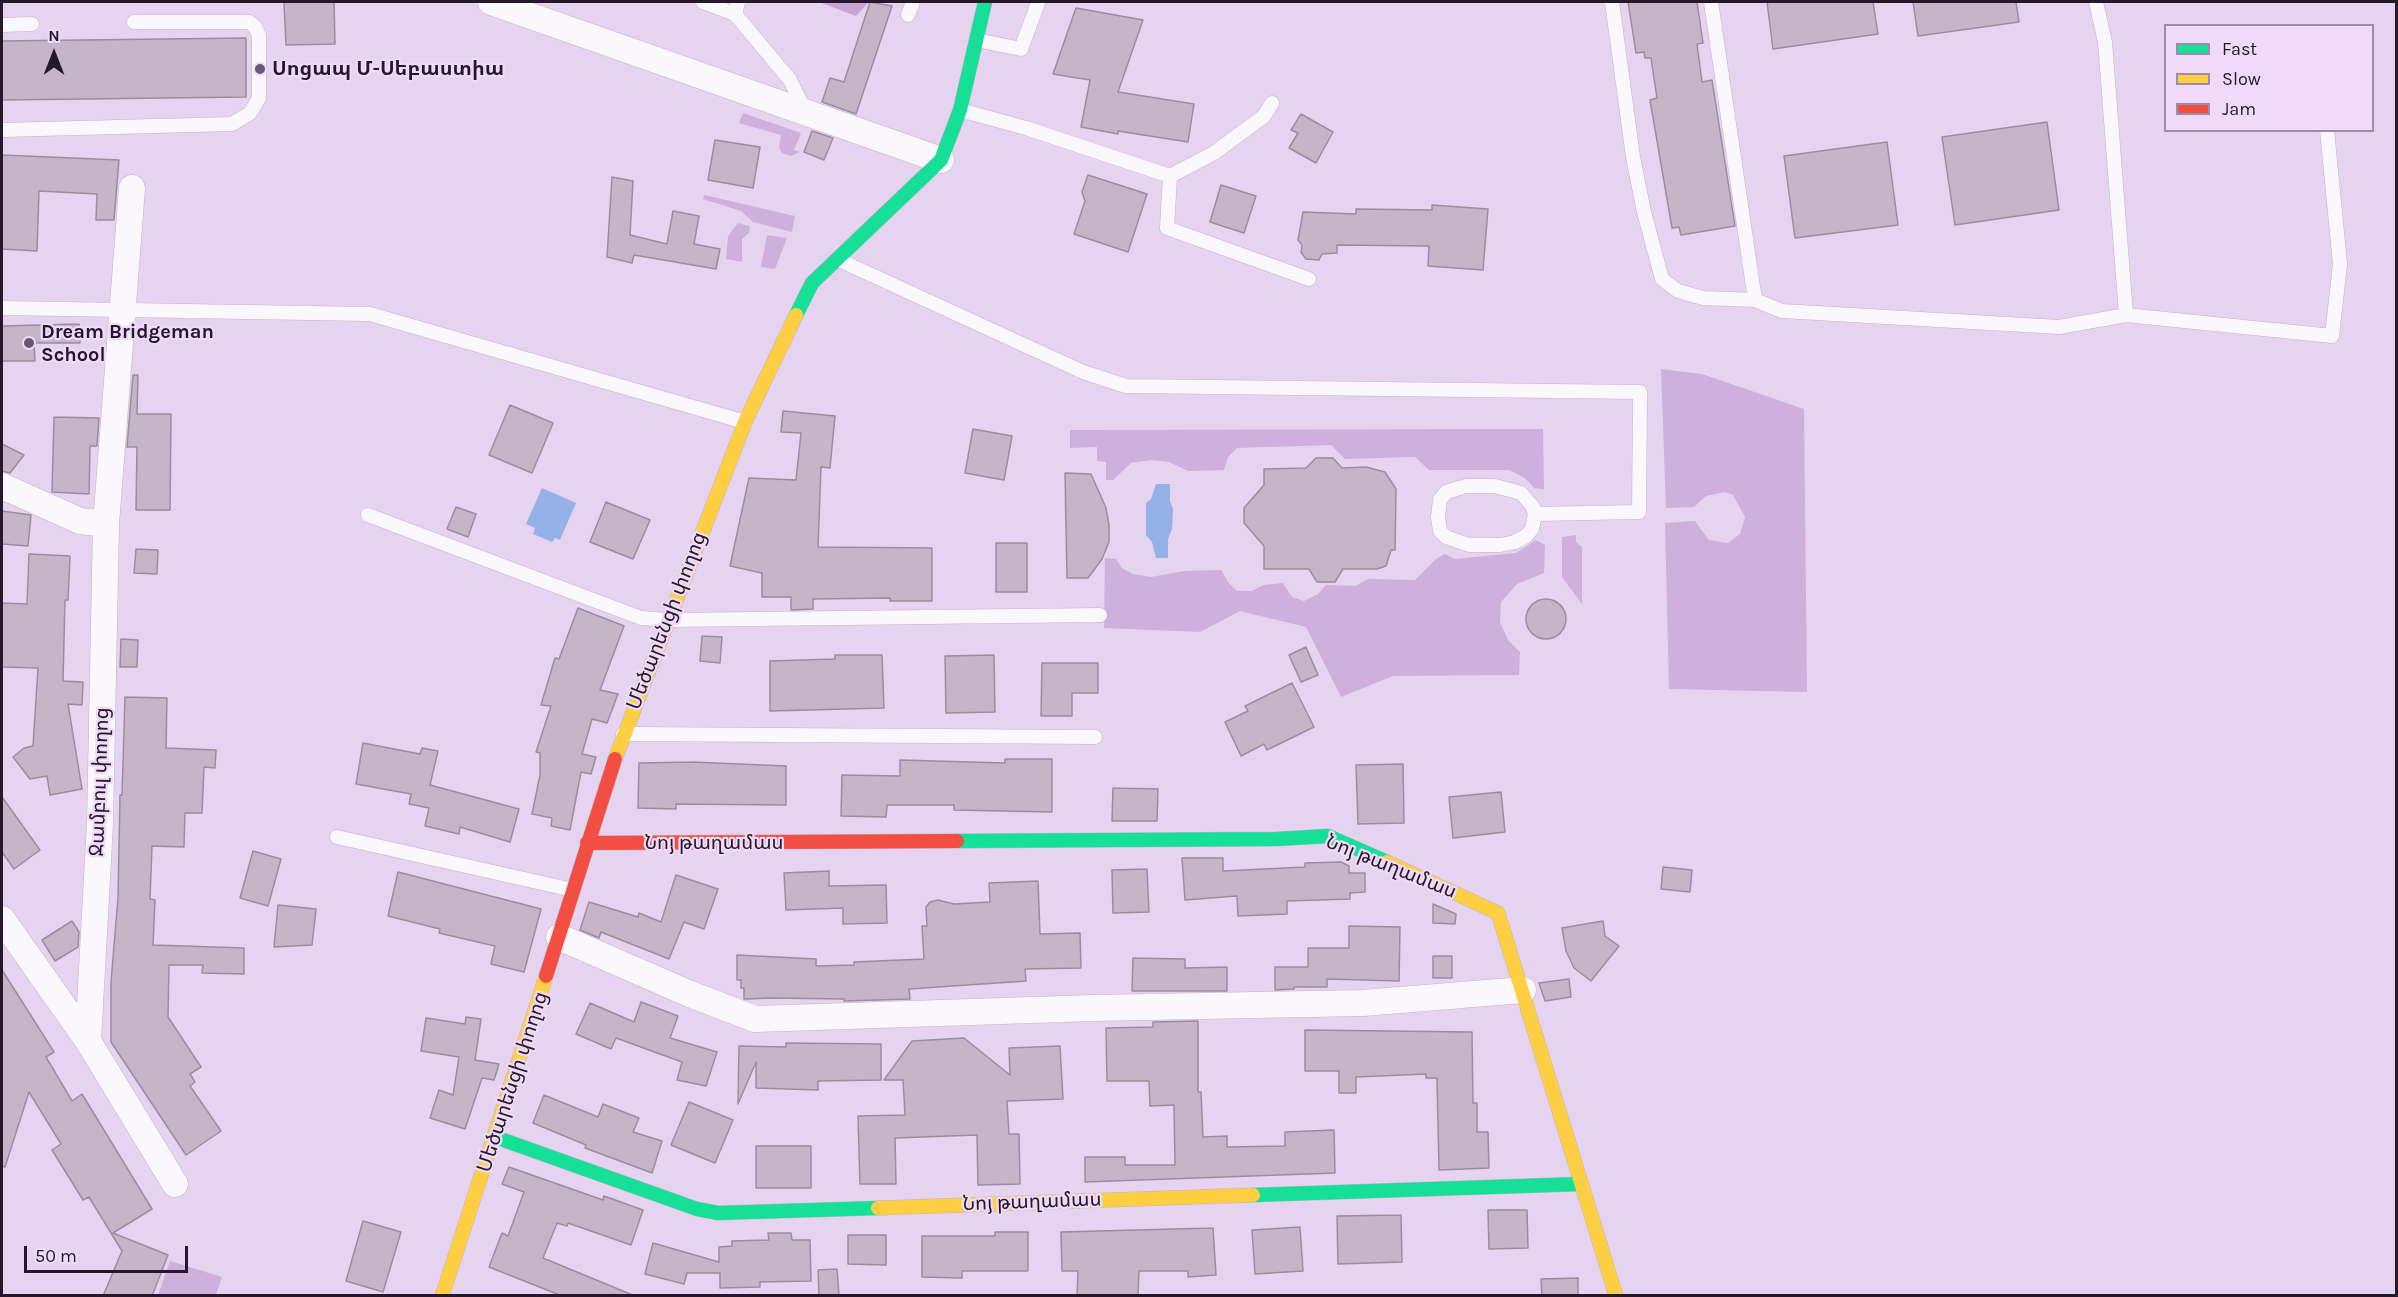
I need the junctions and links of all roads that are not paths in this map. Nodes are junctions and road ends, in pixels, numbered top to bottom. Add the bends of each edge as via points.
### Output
1 (491, 2) edge
2 (703, 2) edge
3 (914, 2) edge
4 (985, 2) edge
5 (1612, 2) edge
6 (1712, 2) edge
7 (2096, 2) edge
8 (1038, 3) edge
9 (737, 8) edge
10 (908, 15) dead end
11 (134, 22) dead end
12 (32, 24) dead end
13 (2, 25) edge
14 (976, 40) junction
15 (1272, 103) dead end
16 (960, 110) junction
17 (805, 111) junction
18 (2, 130) edge
19 (2327, 132) edge
20 (941, 160) junction
21 (1170, 176) junction
22 (132, 188) dead end
23 (839, 260) junction
24 (1309, 279) dead end
25 (1755, 300) junction
26 (2, 308) edge
27 (122, 310) junction
28 (2126, 315) junction
29 (745, 422) junction
30 (2, 486) edge
31 (1535, 514) junction
32 (368, 515) dead end
33 (106, 524) junction
34 (1100, 615) dead end
35 (668, 620) junction
36 (623, 734) junction
37 (1095, 737) dead end
38 (337, 837) dead end
39 (587, 843) junction
40 (573, 890) junction
41 (2, 919) edge
42 (559, 937) junction
43 (1523, 990) junction
44 (88, 1041) junction
45 (495, 1137) junction
46 (175, 1184) dead end
47 (1581, 1184) junction
48 (447, 1294) edge
49 (1616, 1296) edge

1 - 17 street
2 - 9 lane
3 - 10 lane
4 - 14 street, Մեծարենցի փողոց
5 - 25 lane via 1633,157 1662,279 1678,291 1703,298
6 - 25 lane
7 - 28 lane via 2105,42
8 - 14 lane via 1021,49
9 - 17 lane via 790,80
11 - 18 lane via 249,22 259,35 259,98 250,113 232,124
12 - 13 lane
14 - 16 street, Մեծարենցի փողոց
15 - 21 lane via 1264,116 1215,153
16 - 20 street, Մեծարենցի փողոց
16 - 21 lane
17 - 20 street
19 - 28 lane via 2340,264 2332,336
20 - 23 street, Մեծարենցի փողոց
21 - 24 lane via 1167,228
22 - 27 street, Ջամբուլ փողոց
23 - 29 street, Մեծարենցի փողոց via 812,283
23 - 31 lane via 1083,372 1126,386 1640,392 1639,512
25 - 28 lane via 1782,311 2058,327
26 - 27 lane
27 - 29 lane via 370,314
27 - 33 street, Ջամբուլ փողոց
29 - 35 street, Մեծարենցի փողոց
30 - 33 street via 80,521
31 - 31 lane via 1521,493 1495,486 1466,486 1446,492 1437,517 1440,531 1455,542 1500,545 1526,536
32 - 35 lane via 641,618
33 - 44 street, Ջամբուլ փողոց via 100,824
34 - 35 lane
35 - 36 street, Մեծարենցի փողոց
36 - 37 lane
36 - 39 street, Մեծարենցի փողոց
38 - 40 lane
39 - 40 street, Մեծարենցի փողոց
39 - 43 street, Նոյ թաղամաս via 1328,836 1498,913
40 - 42 street, Մեծարենցի փողոց
41 - 44 street
42 - 43 street via 755,1019 1363,1003
42 - 45 street, Մեծարենցի փողոց
43 - 47 street, Նոյ թաղամաս
44 - 46 street
45 - 47 street, Նոյ թաղամաս via 718,1213
45 - 48 street, Մեծարենցի փողոց
47 - 49 street, Նոյ թաղամաս

